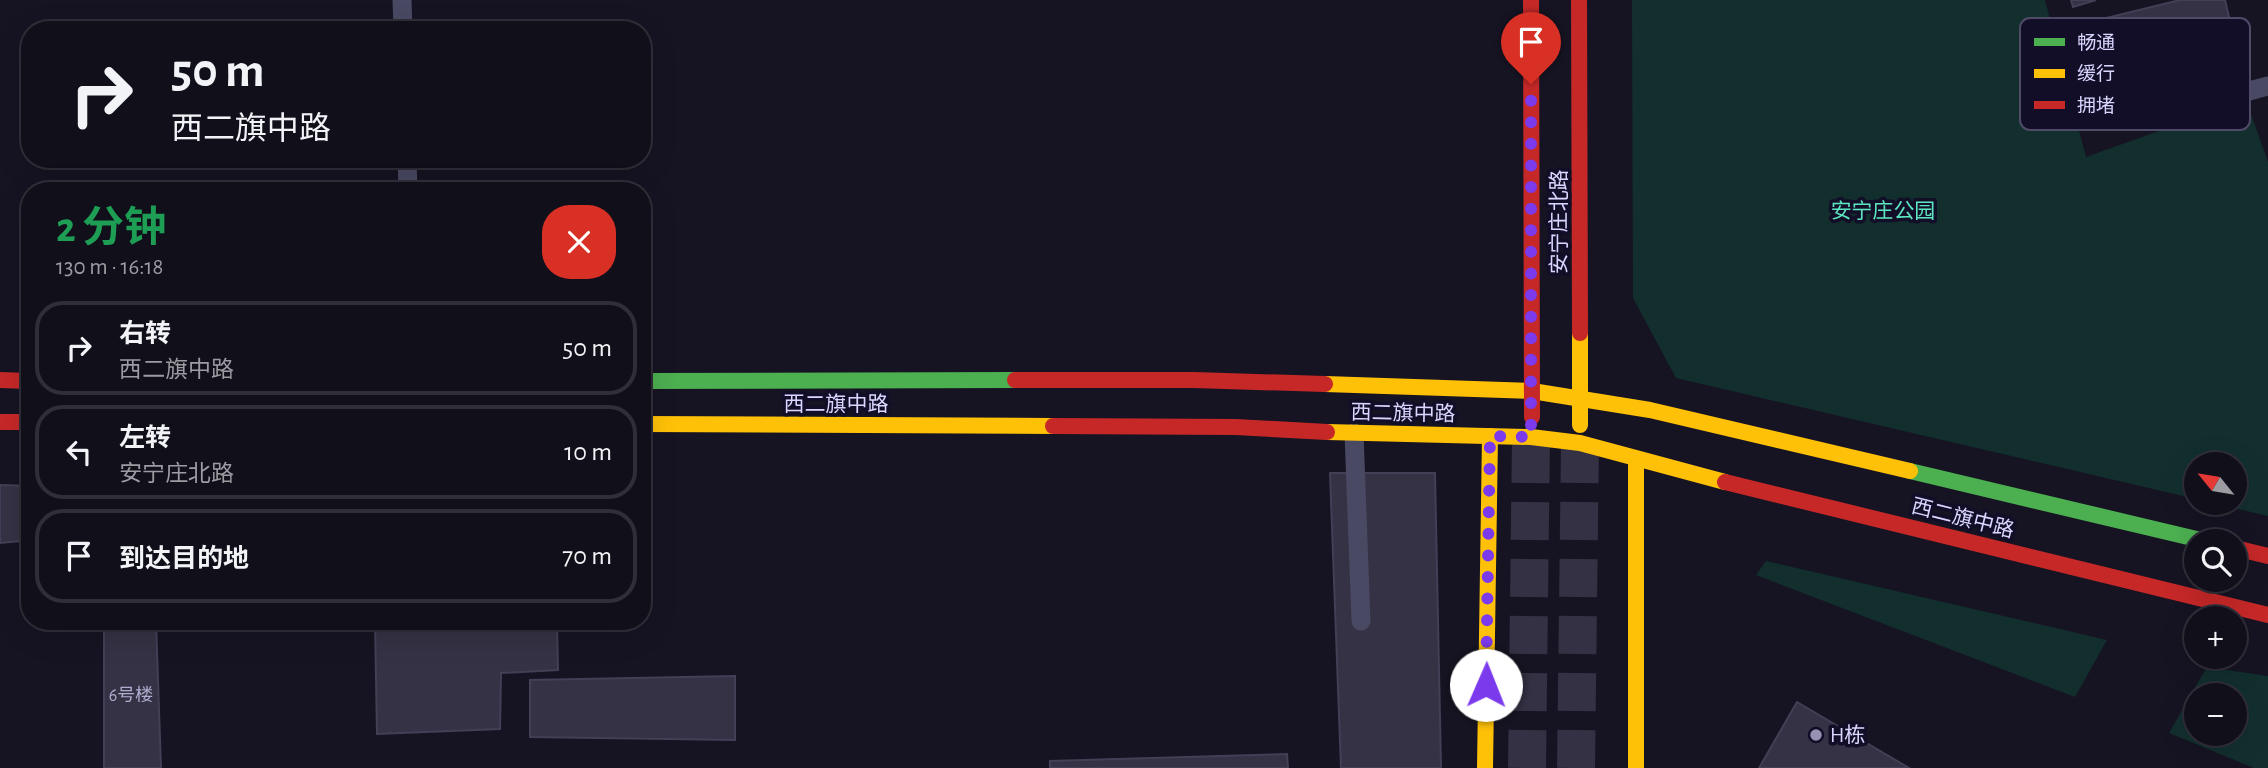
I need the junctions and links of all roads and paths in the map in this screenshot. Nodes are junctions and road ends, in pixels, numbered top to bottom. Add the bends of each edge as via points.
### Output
1 (402, 0) edge
2 (1531, 0) edge
3 (1579, 0) edge
4 (403, 21) edge
5 (2268, 86) edge
6 (2250, 91) edge
7 (0, 380) edge
8 (21, 381) edge
9 (651, 381) edge
10 (1532, 391) junction
11 (1580, 400) junction
12 (0, 422) edge
13 (21, 422) edge
14 (651, 424) edge
15 (1354, 433) junction
16 (1490, 436) junction
17 (1531, 437) junction
18 (1580, 443) junction
19 (1636, 459) junction
20 (2184, 536) edge
21 (2247, 551) edge
22 (2268, 556) edge
23 (2268, 615) edge
24 (1361, 621) dead end
25 (1485, 768) edge
26 (1636, 768) edge

1 - 4 lane
2 - 10 main road, 安宁庄北路
3 - 11 main road, 安宁庄北路
5 - 6 lane
7 - 8 main road
9 - 10 main road, 西二旗中路 via 1194,380
10 - 11 main road, 西二旗中路
10 - 17 main road, 安宁庄北路
11 - 18 main road, 安宁庄北路
11 - 20 main road, 西二旗中路 via 1650,410
12 - 13 main road
14 - 15 main road, 西二旗中路 via 1236,427
15 - 16 main road, 西二旗中路
15 - 24 lane
16 - 17 main road, 西二旗中路
16 - 25 main road
17 - 18 main road, 西二旗中路
18 - 19 main road, 西二旗中路
19 - 23 main road, 西二旗中路
19 - 26 main road
21 - 22 main road

